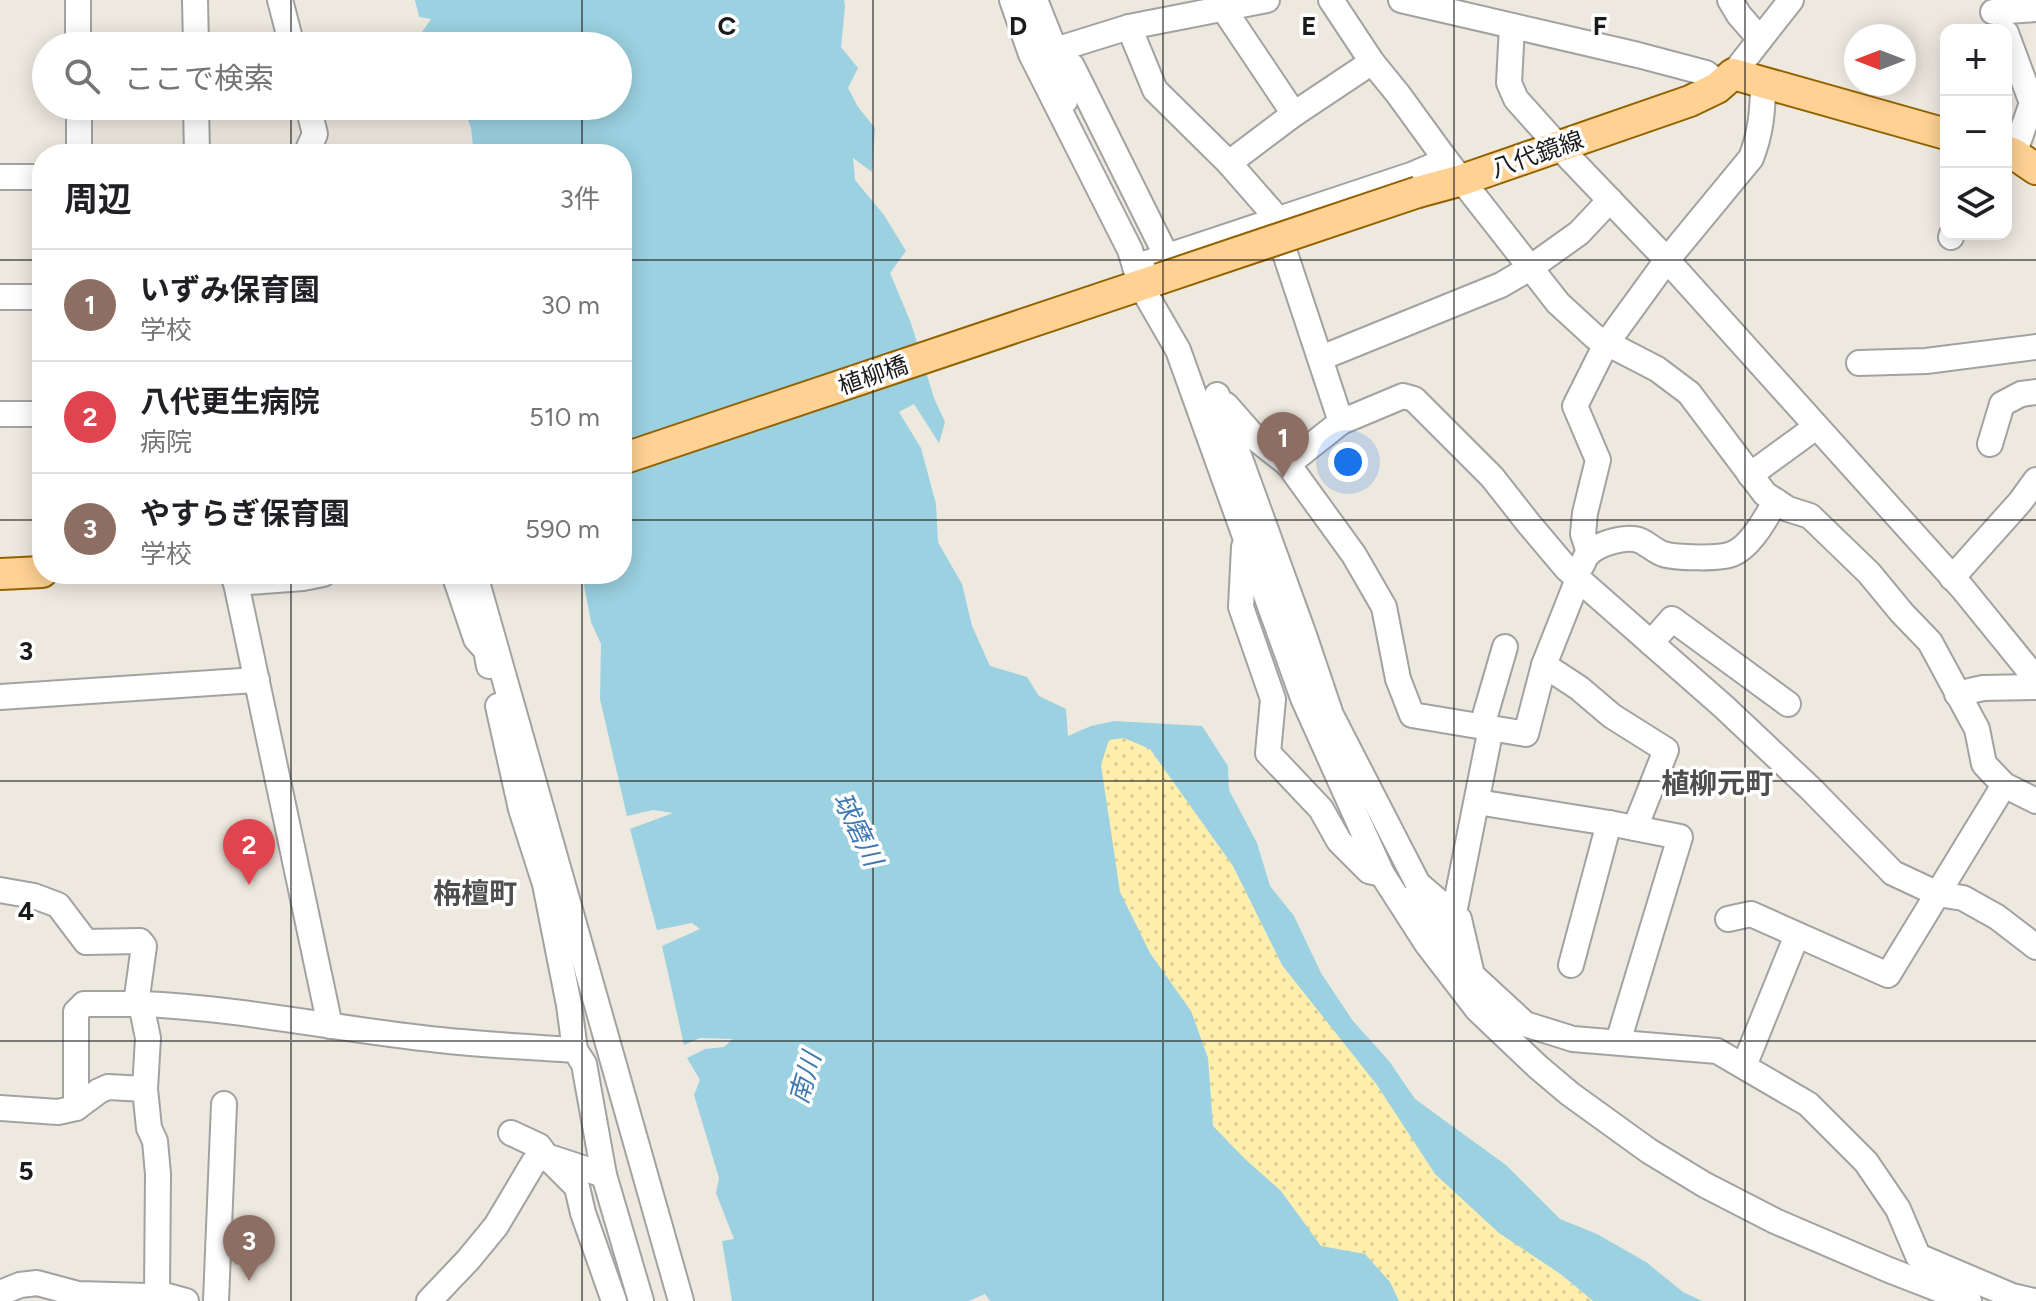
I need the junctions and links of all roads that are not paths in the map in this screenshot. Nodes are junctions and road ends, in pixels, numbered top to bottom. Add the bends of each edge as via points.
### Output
1 (78, 0) edge
2 (195, 0) edge
3 (280, 0) edge
4 (1012, 0) edge
5 (1035, 0) edge
6 (1267, 0) edge
7 (1331, 0) edge
8 (1401, 0) edge
9 (1730, 0) edge
10 (1769, 0) edge
11 (1791, 0) edge
12 (1223, 8) junction
13 (2036, 9) edge
14 (1995, 19) edge
15 (1512, 26) junction
16 (1129, 27) junction
17 (78, 32) edge
18 (196, 32) edge
19 (288, 32) edge
20 (1760, 39) junction
21 (1055, 50) junction
22 (1372, 62) junction
23 (1725, 81) junction
24 (1763, 82) junction
25 (1294, 114) junction
26 (79, 120) edge
27 (196, 120) edge
28 (312, 120) edge
29 (1070, 129) junction
30 (1940, 132) edge
31 (79, 144) edge
32 (197, 144) edge
33 (310, 144) edge
34 (1559, 147) junction
35 (2019, 158) edge
36 (1229, 163) junction
37 (1454, 170) junction
38 (0, 177) edge
39 (32, 177) edge
40 (1610, 200) junction
41 (1274, 220) junction
42 (1667, 260) junction
43 (1530, 268) junction
44 (1145, 276) junction
45 (0, 297) edge
46 (32, 297) edge
47 (1606, 344) junction
48 (2036, 347) edge
49 (1178, 350) junction
50 (1321, 358) junction
51 (1859, 363) dead end
52 (2036, 392) edge
53 (1217, 395) junction
54 (0, 414) edge
55 (32, 414) edge
56 (1341, 422) junction
57 (1816, 427) junction
58 (1990, 444) dead end
59 (632, 456) edge
60 (1288, 464) junction
61 (1750, 475) junction
62 (2036, 480) edge
63 (1776, 501) junction
64 (1245, 536) junction
65 (1589, 553) junction
66 (32, 572) edge
67 (0, 574) edge
68 (1576, 577) junction
69 (1952, 578) junction
70 (235, 584) edge
71 (457, 584) edge
72 (478, 584) edge
73 (1651, 643) junction
74 (1505, 647) dead end
75 (1544, 665) junction
76 (2036, 679) edge
77 (257, 680) junction
78 (2036, 687) edge
79 (1957, 694) junction
80 (0, 697) edge
81 (1788, 704) dead end
82 (1487, 727) junction
83 (2004, 785) junction
84 (2036, 801) edge
85 (1477, 802) junction
86 (1609, 823) junction
87 (1635, 828) junction
88 (1388, 871) junction
89 (1418, 884) junction
90 (0, 890) edge
91 (1938, 894) junction
92 (1454, 913) junction
93 (1728, 919) dead end
94 (553, 927) junction
95 (1797, 935) junction
96 (2036, 947) edge
97 (1571, 965) dead end
98 (1472, 975) junction
99 (589, 987) junction
100 (139, 1004) junction
101 (330, 1026) junction
102 (1618, 1042) junction
103 (575, 1050) junction
104 (1744, 1066) junction
105 (145, 1089) junction
106 (224, 1104) dead end
107 (0, 1108) edge
108 (76, 1108) junction
109 (511, 1133) dead end
110 (546, 1156) junction
111 (598, 1174) junction
112 (583, 1213) junction
113 (0, 1293) edge
114 (157, 1293) junction
115 (186, 1301) edge
116 (216, 1301) edge
117 (429, 1301) edge
118 (614, 1301) edge
119 (641, 1301) edge
120 (681, 1301) edge
121 (1969, 1301) edge
122 (2034, 1301) edge

1 - 17 street
2 - 18 street
3 - 19 street
4 - 29 street via 1031,54
5 - 21 street
6 - 12 street
7 - 22 street
8 - 15 street
9 - 20 street
10 - 20 street
11 - 20 street
12 - 16 street
12 - 25 street
13 - 14 street
14 - 35 street via 2032,103
15 - 23 street
15 - 34 street via 1511,91
16 - 21 street
16 - 36 street via 1155,90
20 - 23 street
21 - 29 street
21 - 44 street via 1072,66
22 - 25 street
22 - 37 street
23 - 24 main road
23 - 34 main road, 八代鏡線 via 1690,101
24 - 30 main road
24 - 42 street via 1760,129 1751,158
25 - 36 street
26 - 31 street
27 - 32 street
28 - 33 street via 315,134
29 - 44 street
34 - 37 main road, 八代鏡線
34 - 40 street
36 - 41 street
37 - 41 street via 1411,175
37 - 43 street
37 - 44 main road, 八代鏡線, bridge via 1418,192
38 - 39 street
40 - 42 street
40 - 43 street via 1579,233
41 - 44 street
41 - 50 street
42 - 47 street
42 - 57 street
43 - 47 street via 1558,303
43 - 50 street via 1501,285
44 - 49 street
44 - 59 main road, 植柳橋
45 - 46 street
47 - 61 street via 1657,369 1689,393
47 - 65 street via 1575,406 1598,460 1585,513 1583,534
48 - 51 street via 1926,361
49 - 53 street via 1188,355
49 - 64 street
50 - 56 street
52 - 58 street via 2002,404
53 - 60 street via 1255,438
53 - 89 street via 1331,715
54 - 55 street
56 - 60 street
56 - 68 street via 1403,396 1414,399 1492,477
57 - 61 street
57 - 69 street
60 - 82 street via 1354,555 1384,607 1398,679 1412,715
61 - 63 street
62 - 69 street
63 - 65 street via 1753,537 1735,553 1677,557 1633,539
63 - 79 street via 1810,516 1869,573 1930,642
64 - 88 street via 1303,698 1367,842
64 - 88 street via 1241,607 1273,699 1268,753 1369,871
65 - 68 street
66 - 67 main road
68 - 73 street
68 - 75 street
69 - 76 street
70 - 77 street
71 - 94 street via 476,639 486,650
72 - 99 street
73 - 81 street via 1672,619
73 - 91 street via 1812,790 1893,873
74 - 82 street
75 - 82 street via 1526,734
75 - 87 street via 1666,750
77 - 80 street
77 - 101 street
78 - 79 street
79 - 83 street via 1977,729 1984,764
82 - 85 street
83 - 84 street
83 - 91 street
85 - 86 street
85 - 92 street
86 - 87 street
86 - 97 street
87 - 102 street via 1680,837
88 - 89 street
88 - 98 street
88 - 121 street via 1427,944 1477,1009 1570,1094 1705,1185 1775,1221
89 - 92 street
90 - 100 street via 58,905 86,942 140,941 144,946
91 - 95 street via 1888,975
91 - 96 street via 1963,898
92 - 98 street
93 - 95 street via 1751,914
94 - 99 street
94 - 103 street
95 - 104 street
98 - 102 street via 1525,1024 1573,1039
99 - 103 street via 586,1037
99 - 120 street
100 - 101 street
100 - 105 street via 148,1038
100 - 108 street via 84,1004 76,1012
101 - 103 street
102 - 104 street via 1717,1051
103 - 111 street via 584,1064
104 - 122 street via 1808,1104 1866,1162 1898,1209 1918,1256
105 - 108 street via 108,1087
105 - 114 street via 158,1174
106 - 116 street
107 - 108 street
109 - 110 street via 539,1146
110 - 111 street
110 - 112 street via 577,1187
110 - 117 street via 534,1162 496,1226
111 - 112 street
111 - 119 street
112 - 118 street
113 - 114 street via 37,1283 78,1294
114 - 115 street

